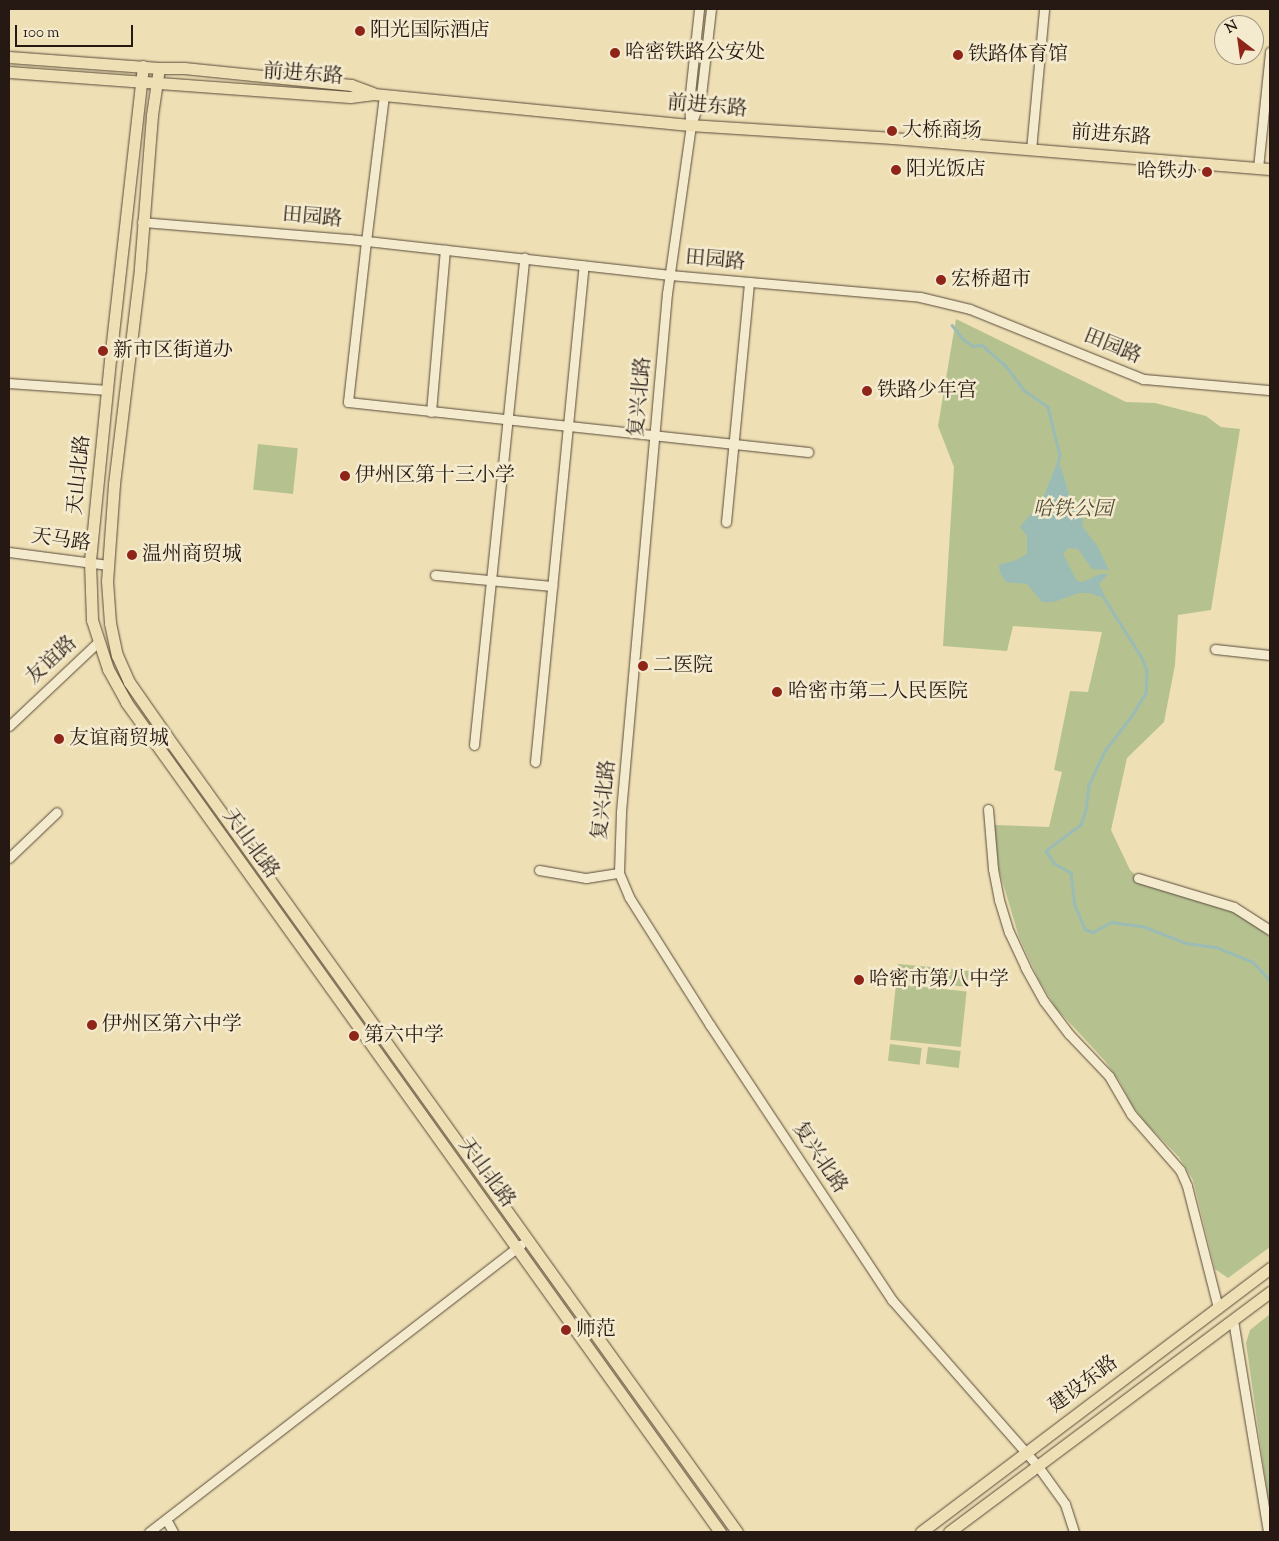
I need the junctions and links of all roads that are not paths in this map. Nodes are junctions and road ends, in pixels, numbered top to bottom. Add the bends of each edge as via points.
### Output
1 (699, 9) edge
2 (711, 9) edge
3 (1044, 9) edge
4 (1270, 52) edge
5 (9, 57) edge
6 (143, 66) junction
7 (159, 68) junction
8 (9, 72) edge
9 (141, 82) junction
10 (157, 83) junction
11 (379, 94) junction
12 (691, 125) junction
13 (1032, 150) junction
14 (1258, 168) junction
15 (1270, 169) edge
16 (142, 222) junction
17 (366, 241) junction
18 (445, 250) junction
19 (524, 258) junction
20 (584, 265) junction
21 (670, 275) junction
22 (749, 282) junction
23 (9, 383) edge
24 (107, 390) junction
25 (1270, 390) edge
26 (431, 412) junction
27 (506, 420) junction
28 (568, 426) junction
29 (655, 435) junction
30 (732, 444) junction
31 (808, 452) dead end
32 (726, 522) dead end
33 (9, 552) edge
34 (90, 562) junction
35 (108, 565) junction
36 (435, 575) dead end
37 (490, 580) junction
38 (552, 586) junction
39 (98, 642) junction
40 (1215, 649) dead end
41 (1270, 655) edge
42 (9, 726) edge
43 (474, 745) dead end
44 (535, 762) dead end
45 (988, 809) dead end
46 (57, 812) dead end
47 (9, 858) edge
48 (540, 870) dead end
49 (619, 873) junction
50 (1138, 878) dead end
51 (1270, 930) edge
52 (528, 1241) junction
53 (517, 1248) junction
54 (1268, 1270) edge
55 (1270, 1292) edge
56 (1218, 1308) junction
57 (1233, 1320) junction
58 (1026, 1453) junction
59 (1037, 1465) junction
60 (167, 1521) junction
61 (149, 1532) edge
62 (173, 1532) edge
63 (720, 1532) edge
64 (736, 1532) edge
65 (922, 1532) edge
66 (949, 1532) edge
67 (1074, 1532) edge
68 (1268, 1532) edge

1 - 12 street via 689,102
2 - 12 street, 复兴北路 via 701,96
3 - 13 street
4 - 14 street
5 - 6 main road
6 - 7 main road
6 - 9 main road, 天山北路
7 - 10 main road
7 - 11 main road via 351,85
8 - 9 main road, 前进东路
9 - 10 main road, 前进东路
9 - 24 main road, 天山北路
10 - 11 main road, 前进东路 via 350,97
10 - 16 main road
11 - 12 main road, 前进东路
11 - 17 street
12 - 13 main road, 前进东路
12 - 21 street, 复兴北路
13 - 14 main road, 前进东路
14 - 15 main road, 前进东路
16 - 17 street, 田园路
16 - 35 main road via 140,268 114,484
17 - 18 street, 田园路
17 - 26 street via 348,402
18 - 19 street, 田园路
18 - 26 street
19 - 20 street, 田园路
19 - 27 street
20 - 21 street, 田园路
20 - 28 street
21 - 22 street, 田园路
21 - 29 street, 复兴北路
22 - 25 street, 田园路 via 933,299 970,309 1143,379
22 - 30 street
23 - 24 street
24 - 34 main road, 天山北路
26 - 27 street
27 - 28 street
27 - 37 street
28 - 29 street
28 - 38 street
29 - 30 street
29 - 49 street, 复兴北路 via 620,812
30 - 31 street
30 - 32 street
33 - 34 street, 天马路
34 - 35 street, 天马路
34 - 39 main road, 天山北路 via 92,612
35 - 52 main road via 110,623 117,655 129,682
36 - 37 street
37 - 38 street
37 - 43 street
38 - 44 street
39 - 42 street, 友谊路
39 - 53 main road, 天山北路 via 126,702
40 - 41 street
45 - 56 street via 992,869 999,900 1024,967 1069,1034 1109,1076 1131,1114 1180,1170 1187,1186
46 - 47 street
48 - 49 street via 586,878
49 - 58 street, 复兴北路 via 629,897 710,1025 892,1300
50 - 51 street via 1234,907
52 - 53 street
52 - 64 main road
53 - 60 street
53 - 63 main road, 天山北路
54 - 56 main road, 建设东路
55 - 57 main road, 建设东路
56 - 58 main road, 建设东路
57 - 59 main road, 建设东路
57 - 68 street
58 - 59 street, 复兴北路
58 - 65 main road, 建设东路
59 - 66 main road, 建设东路
59 - 67 street, 复兴北路 via 1065,1504
60 - 61 street
60 - 62 street

